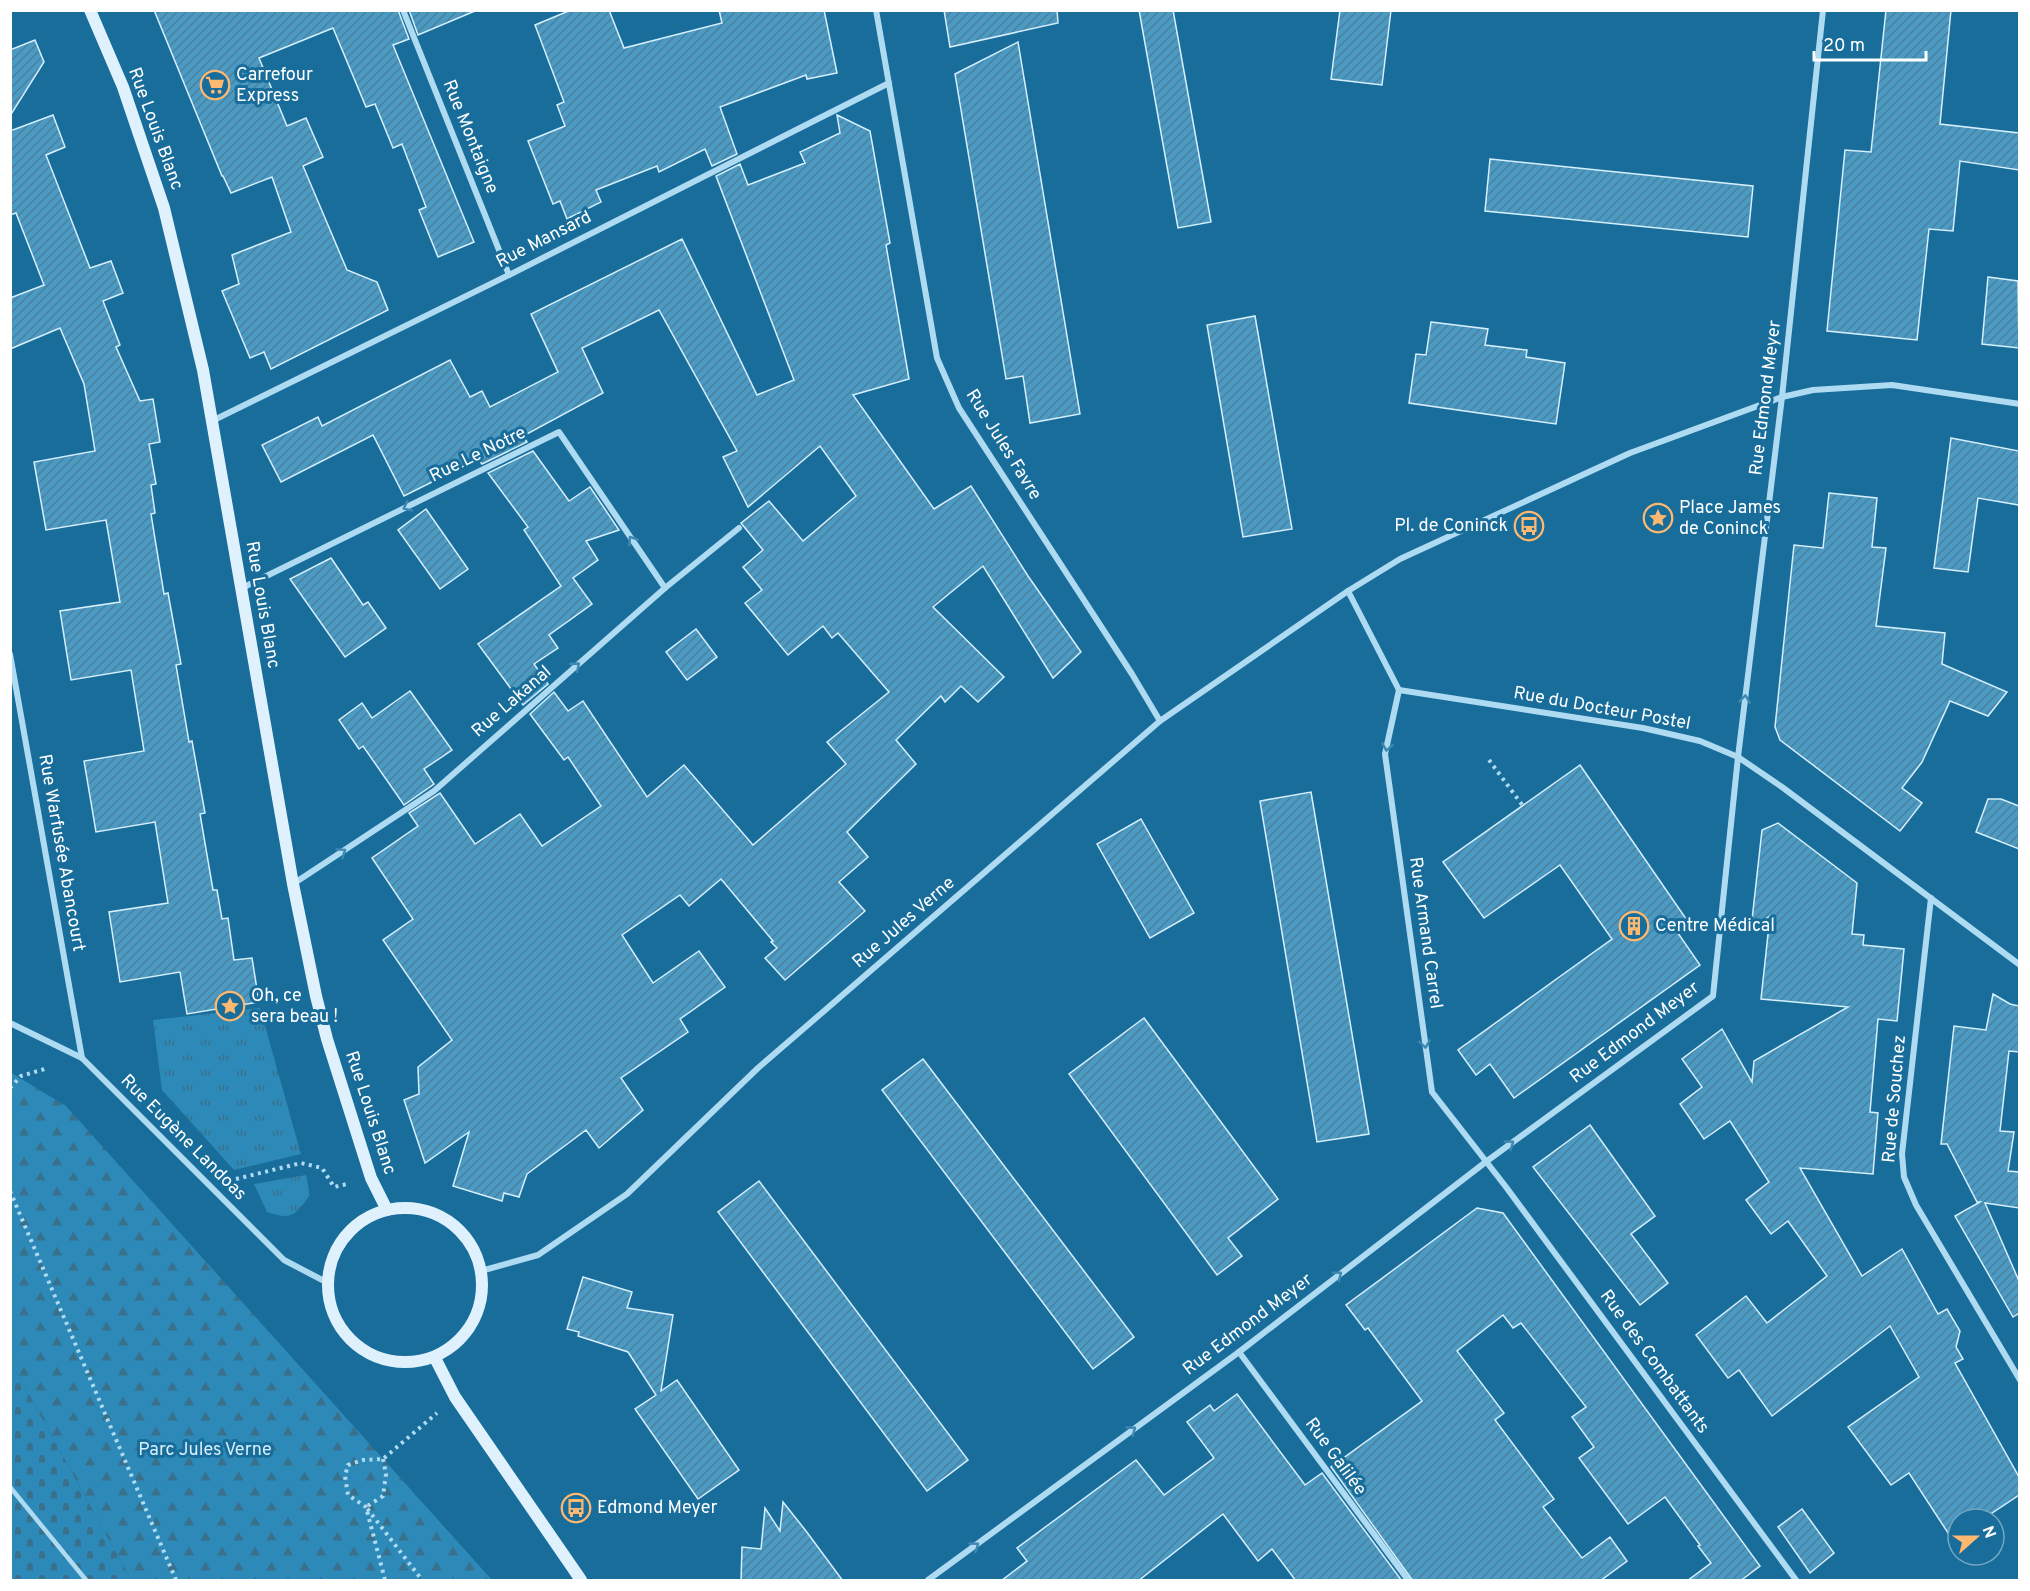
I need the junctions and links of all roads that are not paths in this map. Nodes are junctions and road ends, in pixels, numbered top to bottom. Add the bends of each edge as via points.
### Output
1 (90, 10) edge
2 (403, 10) edge
3 (876, 10) edge
4 (1823, 10) edge
5 (889, 83) junction
6 (509, 275) junction
7 (1782, 397) junction
8 (2019, 404) edge
9 (212, 421) junction
10 (740, 528) dead end
11 (240, 588) junction
12 (665, 588) junction
13 (1348, 591) junction
14 (10, 654) edge
15 (1399, 690) junction
16 (1160, 722) junction
17 (1738, 757) junction
18 (293, 884) junction
19 (1930, 898) junction
20 (2019, 966) edge
21 (10, 1023) edge
22 (82, 1058) junction
23 (1487, 1161) junction
24 (387, 1210) junction
25 (481, 1271) junction
26 (328, 1283) junction
27 (1239, 1352) junction
28 (435, 1358) junction
29 (2019, 1380) edge
30 (10, 1487) edge
31 (86, 1581) edge
32 (581, 1581) edge
33 (928, 1581) edge
34 (1408, 1581) edge
35 (1796, 1581) edge

1 - 9 street, Rue Louis Blanc via 123,87 164,208
2 - 6 street, Rue Montaigne
3 - 5 street, Rue Jules Favre
4 - 7 street, Rue Edmond Meyer
5 - 6 street, Rue Mansard
5 - 16 street, Rue Jules Favre via 937,358 958,408
6 - 9 street, Rue Mansard
7 - 8 street via 1813,390 1892,386
7 - 13 street via 1599,466 1431,543
17 -> 7 street, Rue Edmond Meyer
9 - 11 street, Rue Louis Blanc
10 - 12 street, Rue Lakanal
12 -> 11 street, Rue Le Notre via 559,432
11 - 18 street, Rue Louis Blanc
18 -> 12 street, Rue Lakanal via 434,791
13 - 15 street
13 - 16 street, Rue Jules Verne
14 - 22 street, Rue Warfusée Abancourt
15 - 17 street, Rue du Docteur Postel via 1643,728 1700,741
15 -> 23 street, Rue Armand Carrel via 1385,754 1432,1092
16 - 25 street, Rue Jules Verne via 759,1068 627,1194 537,1255
17 - 19 street, Rue du Docteur Postel
23 -> 17 street, Rue Edmond Meyer via 1713,996
18 - 24 street, Rue Louis Blanc via 327,1039 371,1178
19 - 20 street, Rue du Docteur Postel
19 - 29 street, Rue de Souchez via 1902,1154 1904,1177
21 - 22 street, Rue Eugène Landoas
22 - 26 street, Rue Eugène Landoas via 284,1260
27 -> 23 street, Rue Edmond Meyer
23 - 35 street, Rue des Combattants
24 - 25 street via 423,1209 439,1216 467,1239
24 - 26 street via 368,1217 339,1245
25 - 28 street via 483,1288 473,1322 464,1336
26 - 28 street via 330,1305 353,1342 392,1361
33 -> 27 street, Rue Edmond Meyer
27 - 34 street, Rue Galilée
28 - 32 street via 455,1397
30 - 31 lane

